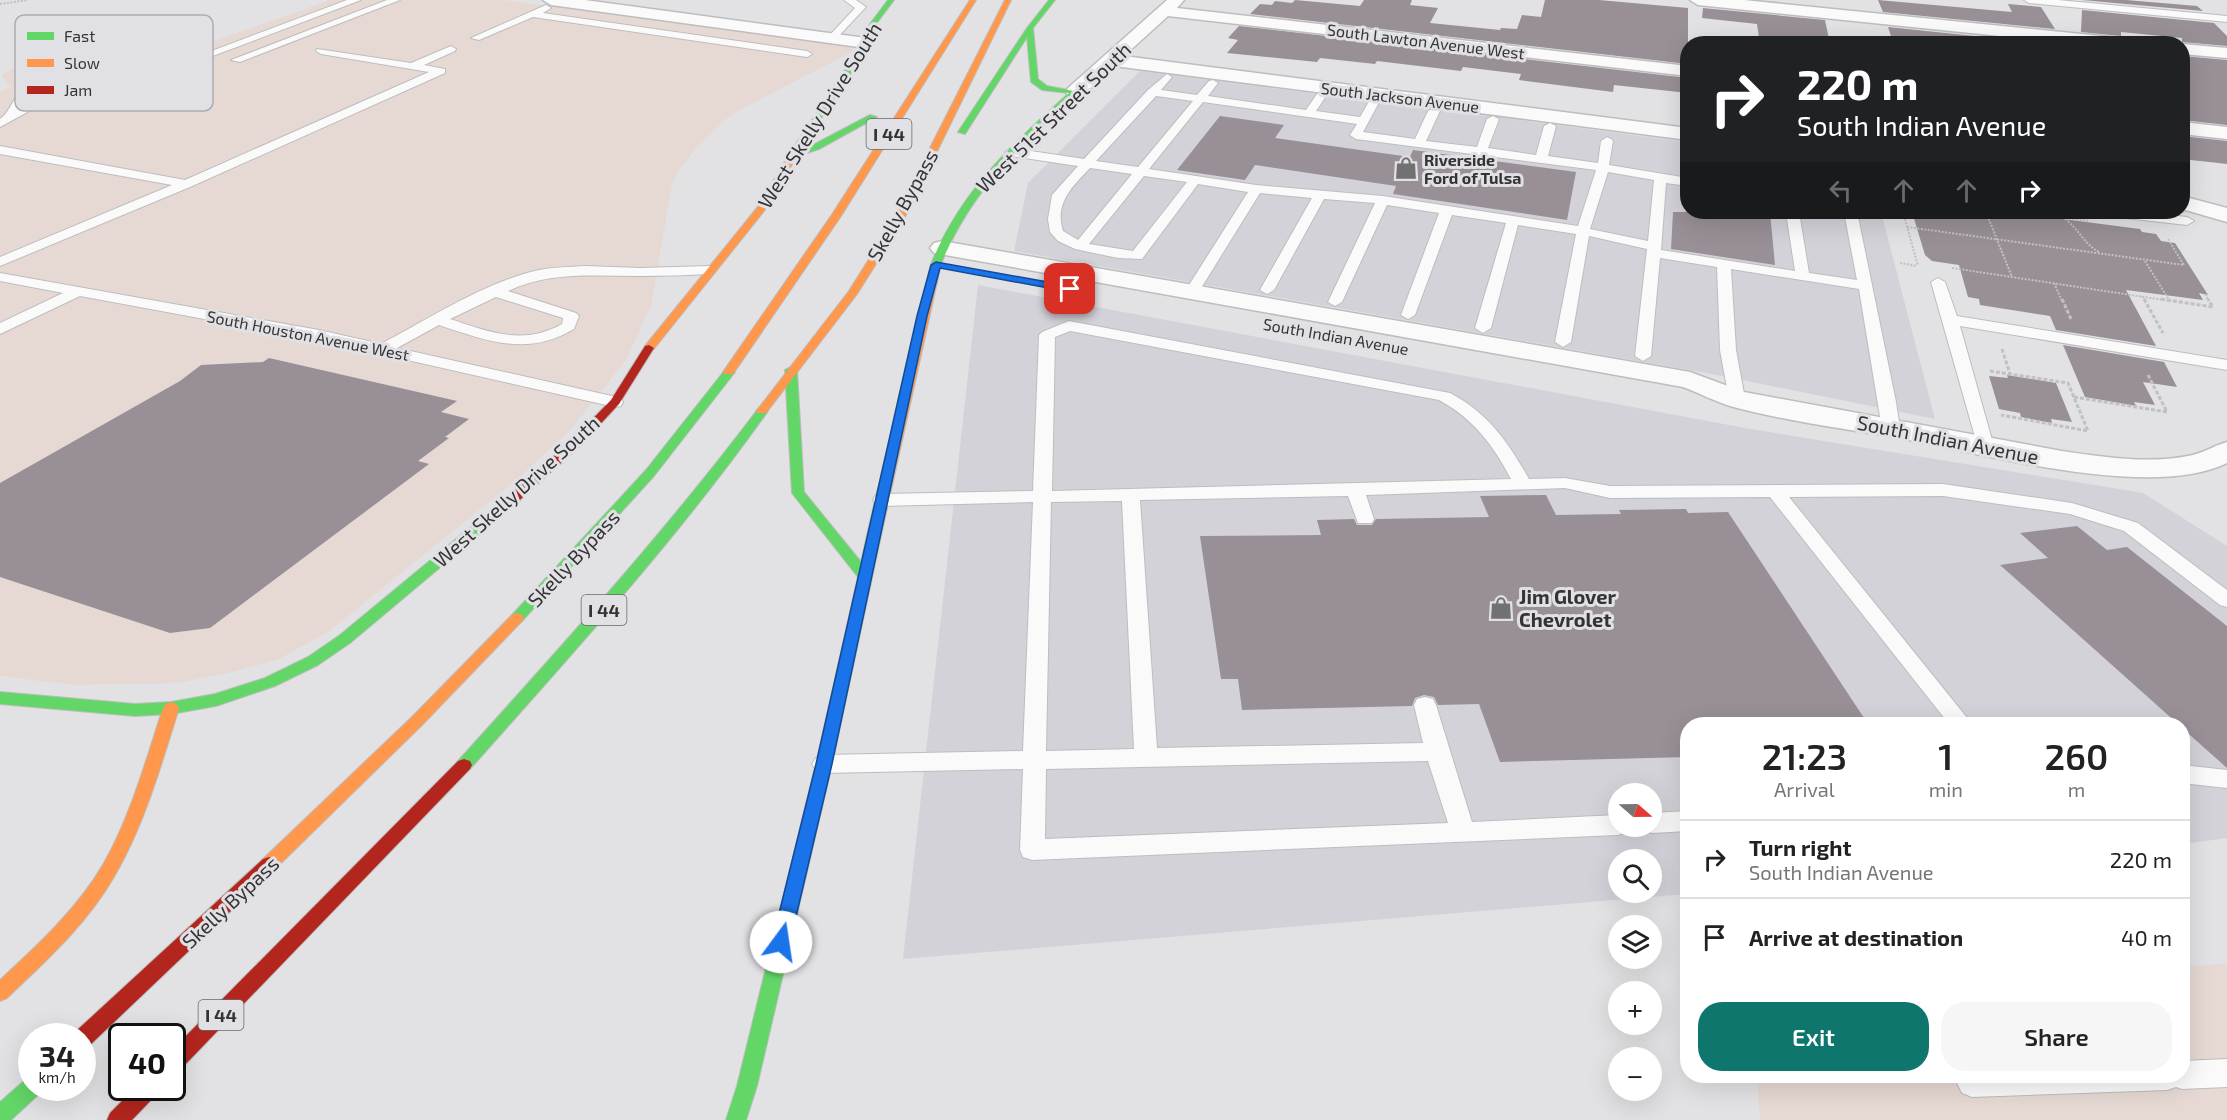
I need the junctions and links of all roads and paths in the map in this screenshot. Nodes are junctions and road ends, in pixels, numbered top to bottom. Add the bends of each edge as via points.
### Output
1 (28, 0) edge
2 (356, 0) edge
3 (375, 0) edge
4 (849, 0) edge
5 (891, 0) edge
6 (973, 0) edge
7 (1008, 0) edge
8 (1052, 0) edge
9 (1698, 0) edge
10 (2030, 0) edge
11 (392, 1) edge
12 (557, 1) edge
13 (0, 4) edge
14 (1170, 6) edge
15 (1853, 8) edge
16 (533, 14) junction
17 (2227, 18) edge
18 (1030, 28) junction
19 (1861, 35) dead end
20 (2069, 36) edge
21 (832, 38) junction
22 (476, 39) dead end
23 (866, 42) junction
24 (451, 50) dead end
25 (2190, 50) edge
26 (321, 51) dead end
27 (213, 52) edge
28 (2227, 53) edge
29 (807, 54) dead end
30 (236, 60) dead end
31 (1112, 60) junction
32 (413, 66) junction
33 (1680, 70) edge
34 (1167, 77) dead end
35 (1213, 83) dead end
36 (1075, 92) junction
37 (1152, 92) junction
38 (1378, 95) junction
39 (1321, 96) dead end
40 (1200, 99) junction
41 (15, 110) edge
42 (17, 111) edge
43 (1434, 111) dead end
44 (13, 113) junction
45 (1309, 114) junction
46 (1493, 119) dead end
47 (1363, 121) junction
48 (0, 124) edge
49 (1550, 126) dead end
50 (2190, 129) edge
51 (1680, 133) edge
52 (2227, 133) edge
53 (863, 139) dead end
54 (1607, 141) dead end
55 (1419, 143) junction
56 (0, 150) edge
57 (1481, 151) junction
58 (1011, 152) junction
59 (792, 155) junction
60 (1541, 159) junction
61 (1086, 163) junction
62 (1603, 167) junction
63 (849, 171) dead end
64 (1141, 172) junction
65 (1660, 178) junction
66 (1195, 180) junction
67 (1680, 181) edge
68 (186, 184) junction
69 (1256, 189) junction
70 (1320, 195) junction
71 (1383, 200) junction
72 (1447, 210) junction
73 (2190, 212) edge
74 (2227, 215) edge
75 (1794, 219) edge
76 (1852, 219) edge
77 (1905, 219) edge
78 (1989, 219) edge
79 (2065, 219) edge
80 (1513, 220) junction
81 (2083, 220) dead end
82 (898, 221) junction
83 (2076, 225) junction
84 (1907, 227) junction
85 (1583, 231) junction
86 (2162, 231) dead end
87 (1997, 239) junction
88 (1080, 246) junction
89 (2087, 247) junction
90 (1654, 250) junction
91 (2079, 251) junction
92 (2102, 254) junction
93 (939, 256) junction
94 (2144, 260) junction
95 (0, 262) edge
96 (1724, 265) junction
97 (1918, 266) dead end
98 (804, 267) junction
99 (710, 270) junction
100 (1951, 271) dead end
101 (1803, 276) junction
102 (0, 277) edge
103 (2012, 277) junction
104 (1938, 282) dead end
105 (2054, 283) junction
106 (1865, 286) junction
107 (80, 290) junction
108 (1267, 290) dead end
109 (495, 292) junction
110 (2205, 294) dead end
111 (2142, 296) junction
112 (2169, 300) junction
113 (1186, 301) junction
114 (1335, 302) dead end
115 (1408, 315) dead end
116 (437, 320) junction
117 (1951, 320) junction
118 (2072, 323) dead end
119 (1483, 328) dead end
120 (0, 329) edge
121 (2164, 336) dead end
122 (1563, 342) dead end
123 (2001, 346) dead end
124 (384, 349) junction
125 (1643, 356) dead end
126 (2227, 365) edge
127 (2145, 369) dead end
128 (791, 370) junction
129 (1983, 370) dead end
130 (2010, 374) junction
131 (2073, 397) junction
132 (1737, 399) junction
133 (615, 402) junction
134 (1998, 415) dead end
135 (1891, 429) junction
136 (1985, 447) junction
137 (2227, 451) edge
138 (1523, 484) junction
139 (1355, 490) junction
140 (1774, 491) junction
141 (1131, 495) junction
142 (1044, 497) junction
143 (882, 500) junction
144 (1365, 519) dead end
145 (865, 576) junction
146 (2227, 600) edge
147 (0, 698) edge
148 (1425, 705) dead end
149 (171, 708) junction
150 (1955, 717) edge
151 (1437, 753) junction
152 (1146, 758) junction
153 (1036, 760) junction
154 (824, 764) junction
155 (2190, 775) edge
156 (2227, 779) edge
157 (1680, 821) edge
158 (1662, 822) edge
159 (1608, 826) edge
160 (1463, 833) junction
161 (0, 992) edge
162 (96, 1026) edge
163 (186, 1050) edge
164 (2227, 1073) edge
165 (2190, 1075) edge
166 (18, 1100) edge
167 (136, 1101) edge
168 (0, 1116) edge
169 (117, 1120) edge
170 (736, 1120) edge

1 - 13 path
2 - 27 lane
3 - 11 lane
4 - 21 lane via 861,6
5 - 23 main road, West Skelly Drive South via 867,32
6 - 98 main road, Skelly Bypass / I 44
7 - 82 main road, Skelly Bypass / I 44
8 - 18 main road
9 - 15 street
10 - 17 lane
11 - 30 lane
12 - 16 lane
12 - 21 street
14 - 31 street, West 51st Street South
14 - 33 street, South Lawton Avenue West
15 - 19 street
15 - 20 street
16 - 22 lane
16 - 29 lane
18 - 36 main road via 1034,80 1045,88
18 - 82 main road
21 - 23 street
23 - 59 main road, West Skelly Drive South
24 - 32 lane
25 - 28 street
26 - 32 lane
31 - 36 street, West 51st Street South
31 - 38 street, South Jackson Avenue
32 - 68 lane via 441,71
34 - 37 lane
35 - 40 lane
36 - 58 main road, West 51st Street South
37 - 40 lane
37 - 61 lane
38 - 47 lane
38 - 51 street, South Jackson Avenue
39 - 45 lane
40 - 45 lane via 1258,102
40 - 64 lane
41 - 44 lane
42 - 44 lane
43 - 55 lane
44 - 48 lane
45 - 47 lane
46 - 57 lane
47 - 55 lane via 1356,135
49 - 60 lane
50 - 52 street
53 - 59 main road via 876,112 816,147
54 - 62 lane
55 - 57 lane
56 - 68 lane
57 - 60 lane
58 - 61 lane
58 - 93 main road, West 51st Street South via 970,197
59 - 99 main road, West Skelly Drive South via 761,209
60 - 62 lane
61 - 64 lane
61 - 88 lane via 1058,195 1054,216 1058,233
62 - 65 lane
62 - 85 lane
63 - 98 main road
64 - 66 lane
64 - 88 lane
65 - 67 lane
65 - 90 lane
66 - 69 lane
66 - 88 lane via 1137,256
68 - 95 lane
69 - 70 lane
69 - 113 lane
70 - 71 lane
70 - 108 lane
71 - 72 lane
71 - 114 lane
72 - 80 lane
72 - 115 lane
73 - 74 street
75 - 101 lane
76 - 106 lane
77 - 84 path
78 - 87 path
79 - 83 path
80 - 85 lane
80 - 119 lane
81 - 83 path
82 - 128 main road, Skelly Bypass / I 44 via 853,292
83 - 89 path
84 - 87 path
84 - 97 path
85 - 90 lane
85 - 122 lane
86 - 94 path via 2184,265
87 - 91 path
87 - 103 path
89 - 91 path
89 - 92 path
90 - 96 lane
90 - 125 lane
91 - 92 path
92 - 94 path
93 - 113 street, South Indian Avenue
93 - 143 main road, West 51st Street South
94 - 112 path
96 - 101 lane
96 - 132 lane via 1728,350
98 - 162 main road, Skelly Bypass / I 44 via 687,427 598,533 336,801
99 - 109 lane via 558,272 517,281
99 - 133 main road, West Skelly Drive South via 655,339
100 - 103 path via 1950,267
101 - 106 lane
102 - 107 lane, South Houston Avenue West
103 - 105 path
104 - 117 lane
105 - 111 path
105 - 118 path
106 - 135 lane
107 - 120 lane
107 - 124 lane, South Houston Avenue West
109 - 116 lane
109 - 116 lane via 571,316 569,326 538,341 513,342
110 - 112 path via 2213,307
111 - 112 path
111 - 121 path
113 - 132 street, South Indian Avenue via 1696,401
116 - 124 lane
117 - 126 lane
117 - 136 lane
123 - 130 path
124 - 133 lane, South Houston Avenue West
127 - 131 path via 2167,412
128 - 145 main road via 798,493
128 - 163 main road, Skelly Bypass / I 44 via 726,460 628,582 439,793
129 - 130 path
130 - 131 path via 2068,383
131 - 134 path via 2088,431
132 - 135 street, South Indian Avenue
133 - 149 main road, West Skelly Drive South via 523,490 345,639 313,661 270,682 216,700
135 - 136 street, South Indian Avenue
136 - 137 street, South Indian Avenue via 2085,464 2160,468 2196,463
138 - 139 lane
138 - 140 lane via 1565,483 1610,492
138 - 142 lane via 1498,438 1464,405 1444,396 1069,326 1047,335
139 - 141 lane
139 - 144 lane
140 - 146 lane via 1943,490 2072,509 2131,527
140 - 150 lane
141 - 142 lane
141 - 152 lane
142 - 143 lane
142 - 153 lane
143 - 145 main road, West 51st Street South
145 - 154 main road, West 51st Street South
147 - 149 main road, West Skelly Drive South via 135,710
148 - 151 lane
149 - 161 main road via 119,851 94,891 58,935
151 - 152 lane
151 - 160 lane
152 - 153 lane
153 - 154 lane
153 - 160 lane via 1032,850
154 - 170 main road, West 51st Street South
155 - 156 lane
157 - 158 lane
159 - 160 lane
164 - 165 lane
166 - 168 main road
167 - 169 main road

